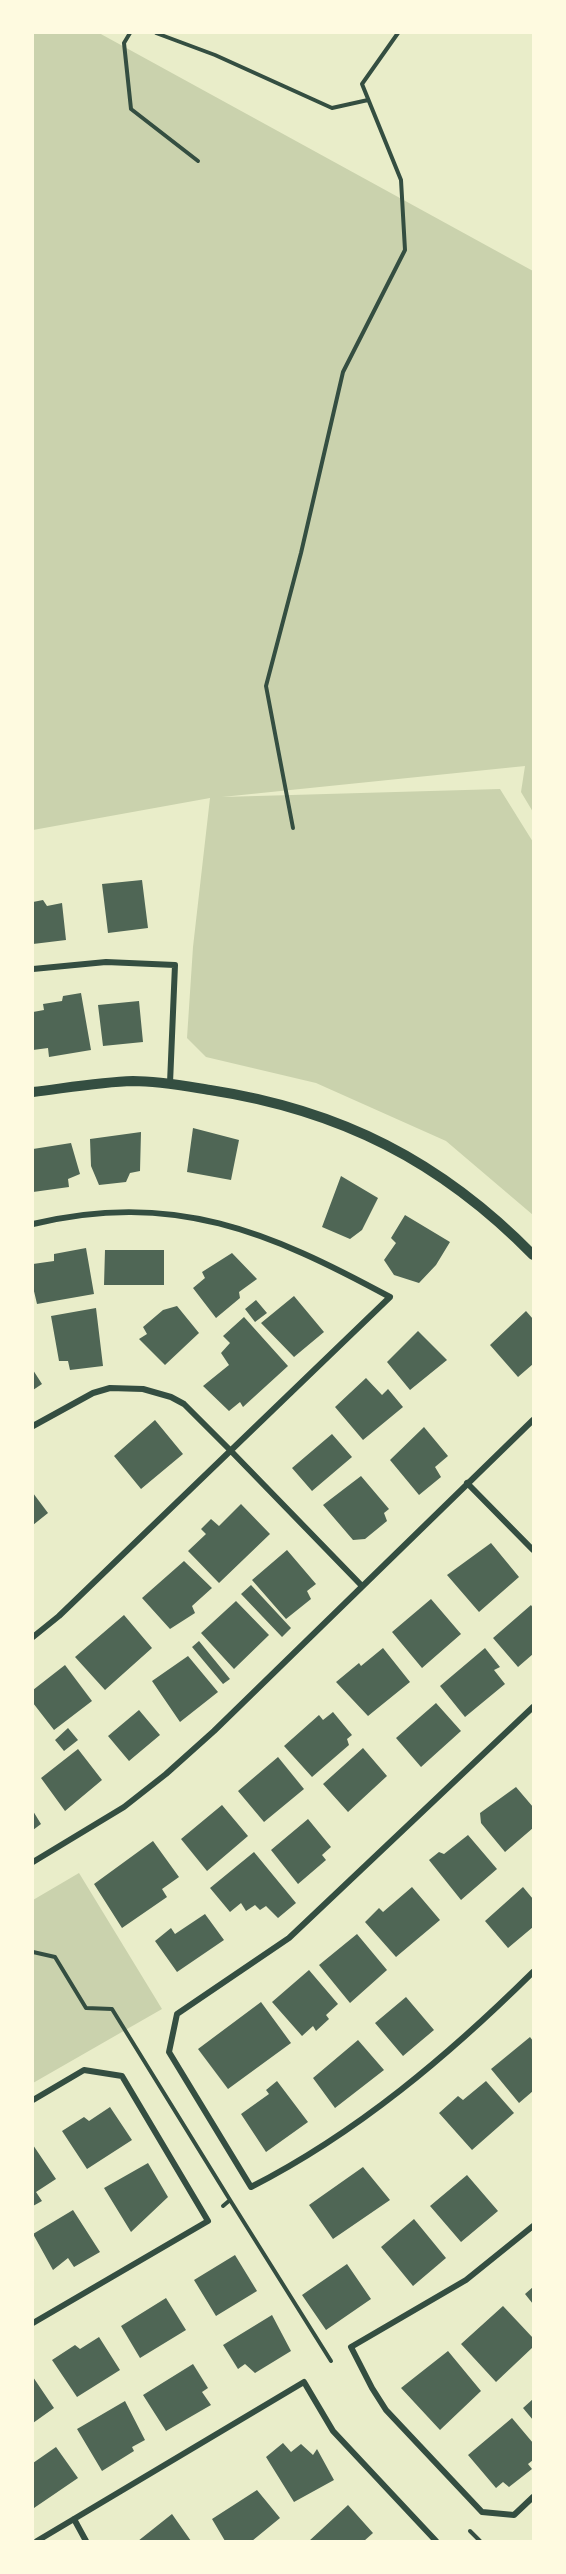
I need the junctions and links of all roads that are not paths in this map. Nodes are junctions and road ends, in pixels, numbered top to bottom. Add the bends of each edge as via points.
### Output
1 (33, 969) edge
2 (170, 1083) junction
3 (33, 1092) edge
4 (33, 1224) edge
5 (533, 1255) edge
6 (533, 1420) edge
7 (33, 1426) edge
8 (230, 1450) junction
9 (467, 1482) junction
10 (533, 1550) edge
11 (362, 1586) junction
12 (33, 1637) edge
13 (533, 1707) edge
14 (33, 1862) edge
15 (533, 1972) edge
16 (33, 2100) edge
17 (533, 2226) edge
18 (33, 2323) edge
19 (533, 2497) edge
20 (74, 2519) junction
21 (37, 2541) edge
22 (86, 2541) edge
23 (436, 2541) edge

1 - 2 street via 106,962 175,965
2 - 3 street via 133,1081
2 - 5 street via 258,1097 297,1108 398,1150 470,1197
4 - 8 street via 117,1211 167,1213 226,1225 291,1246 390,1297
6 - 9 street
7 - 8 street via 93,1393 110,1388 143,1389 184,1404
8 - 11 street
8 - 12 street
9 - 10 street
9 - 11 street
11 - 14 street via 166,1774 124,1807
13 - 15 street via 289,1938 177,2014 169,2052 251,2187 284,2171 405,2088
16 - 18 street via 84,2070 122,2076 208,2222
17 - 19 street via 466,2280 351,2348 386,2410 482,2512 514,2515
20 - 21 street
20 - 22 street
20 - 23 street via 304,2382 333,2431

